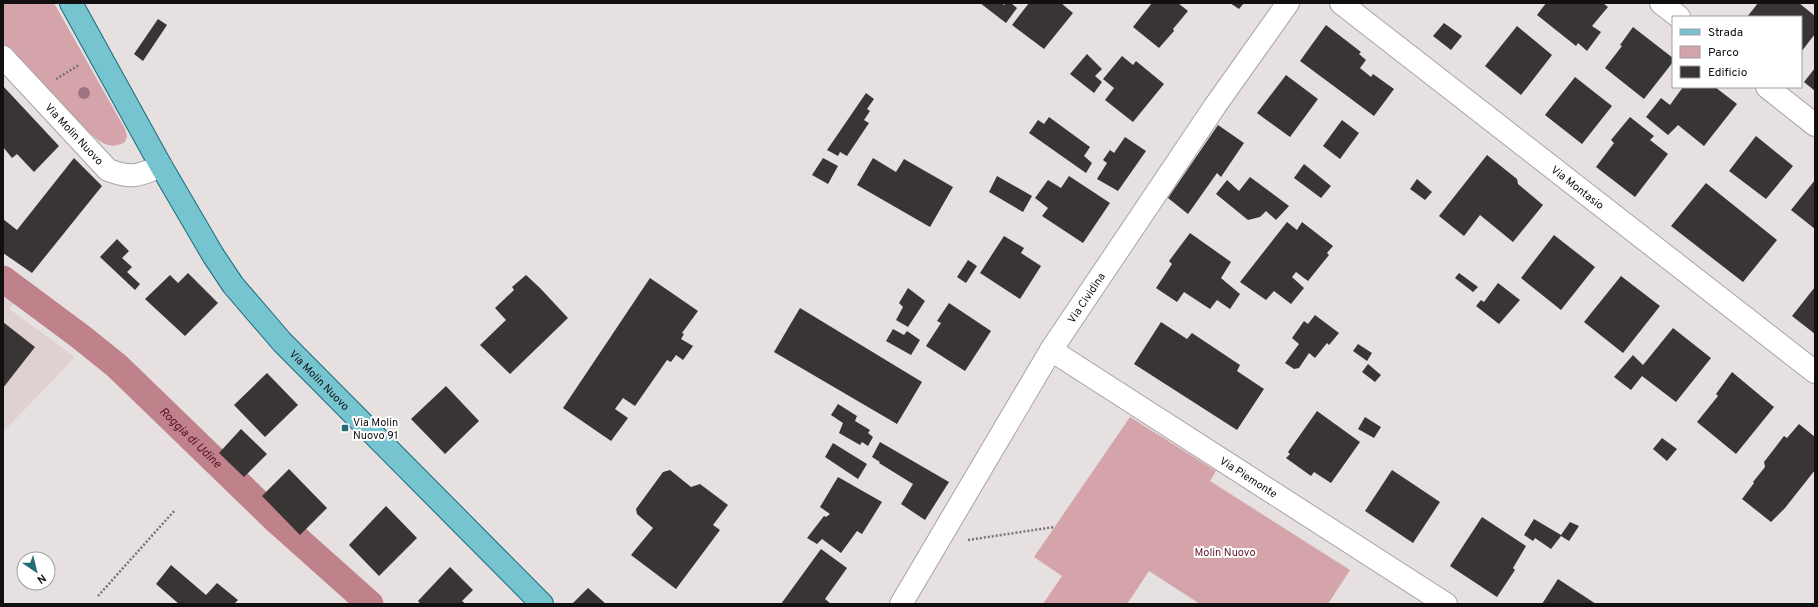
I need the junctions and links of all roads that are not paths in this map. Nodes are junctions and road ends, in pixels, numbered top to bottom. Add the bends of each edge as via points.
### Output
1 (70, 3) edge
2 (1288, 3) edge
3 (1341, 3) edge
4 (1661, 3) edge
5 (1677, 16) edge
6 (3, 57) edge
7 (1768, 88) edge
8 (1815, 125) edge
9 (161, 166) junction
10 (1051, 350) junction
11 (1815, 372) edge
12 (542, 604) edge
13 (901, 604) edge
14 (1446, 604) edge

1 - 9 main road, Via Molin Nuovo
2 - 10 street, Via Cividina via 1215,106
3 - 11 street, Via Montasio
4 - 5 street
6 - 9 street, Via Molin Nuovo via 108,170 125,176 141,175
7 - 8 street
9 - 12 main road, Via Molin Nuovo via 222,270 282,342
10 - 13 street, Via Cividina
10 - 14 street, Via Piemonte

